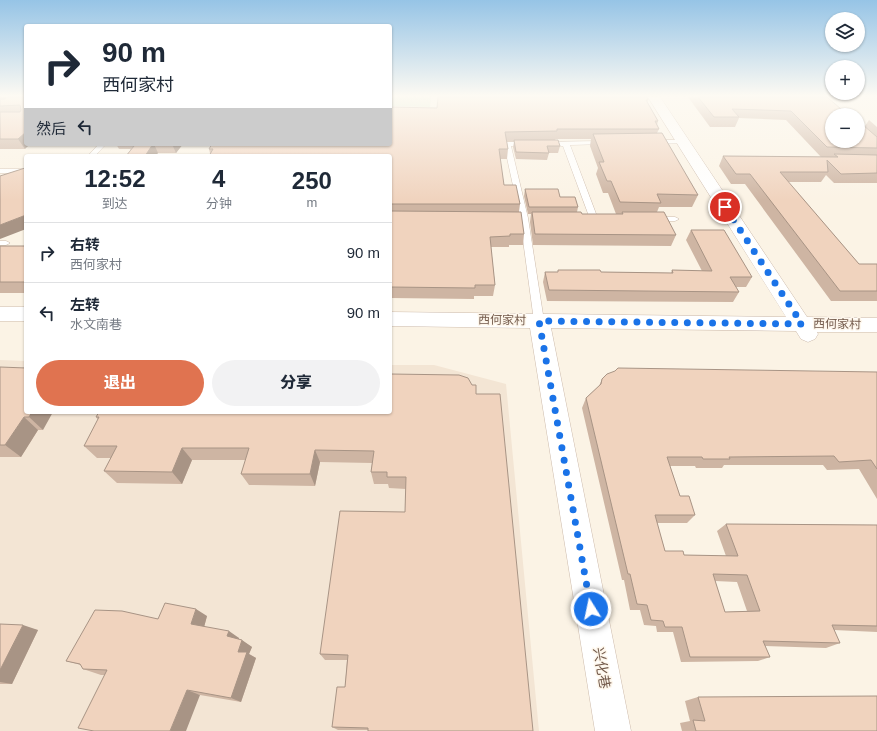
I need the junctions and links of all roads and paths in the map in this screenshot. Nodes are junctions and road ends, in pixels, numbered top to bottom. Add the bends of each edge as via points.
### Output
1 (676, 131) edge
2 (644, 142) edge
3 (683, 142) junction
4 (613, 143) edge
5 (566, 144) junction
6 (101, 146) edge
7 (93, 154) edge
8 (0, 171) edge
9 (24, 171) edge
10 (594, 218) edge
11 (646, 219) edge
12 (675, 220) dead end
13 (0, 314) edge
14 (24, 314) edge
15 (392, 319) edge
16 (877, 325) edge
17 (541, 328) junction
18 (0, 329) edge
19 (24, 329) edge
20 (806, 331) junction
21 (392, 334) edge
22 (877, 339) edge
23 (613, 731) edge

1 - 3 street
2 - 3 lane
3 - 20 street
4 - 5 lane
5 - 10 lane
5 - 17 lane via 507,144 524,218
6 - 7 lane
8 - 9 lane
11 - 12 lane
13 - 14 street
15 - 17 street, 西何家村
16 - 20 street, 西何家村
17 - 20 street, 西何家村
17 - 21 street, 西何家村
17 - 23 street, 兴化巷
18 - 19 street
20 - 22 street, 西何家村

